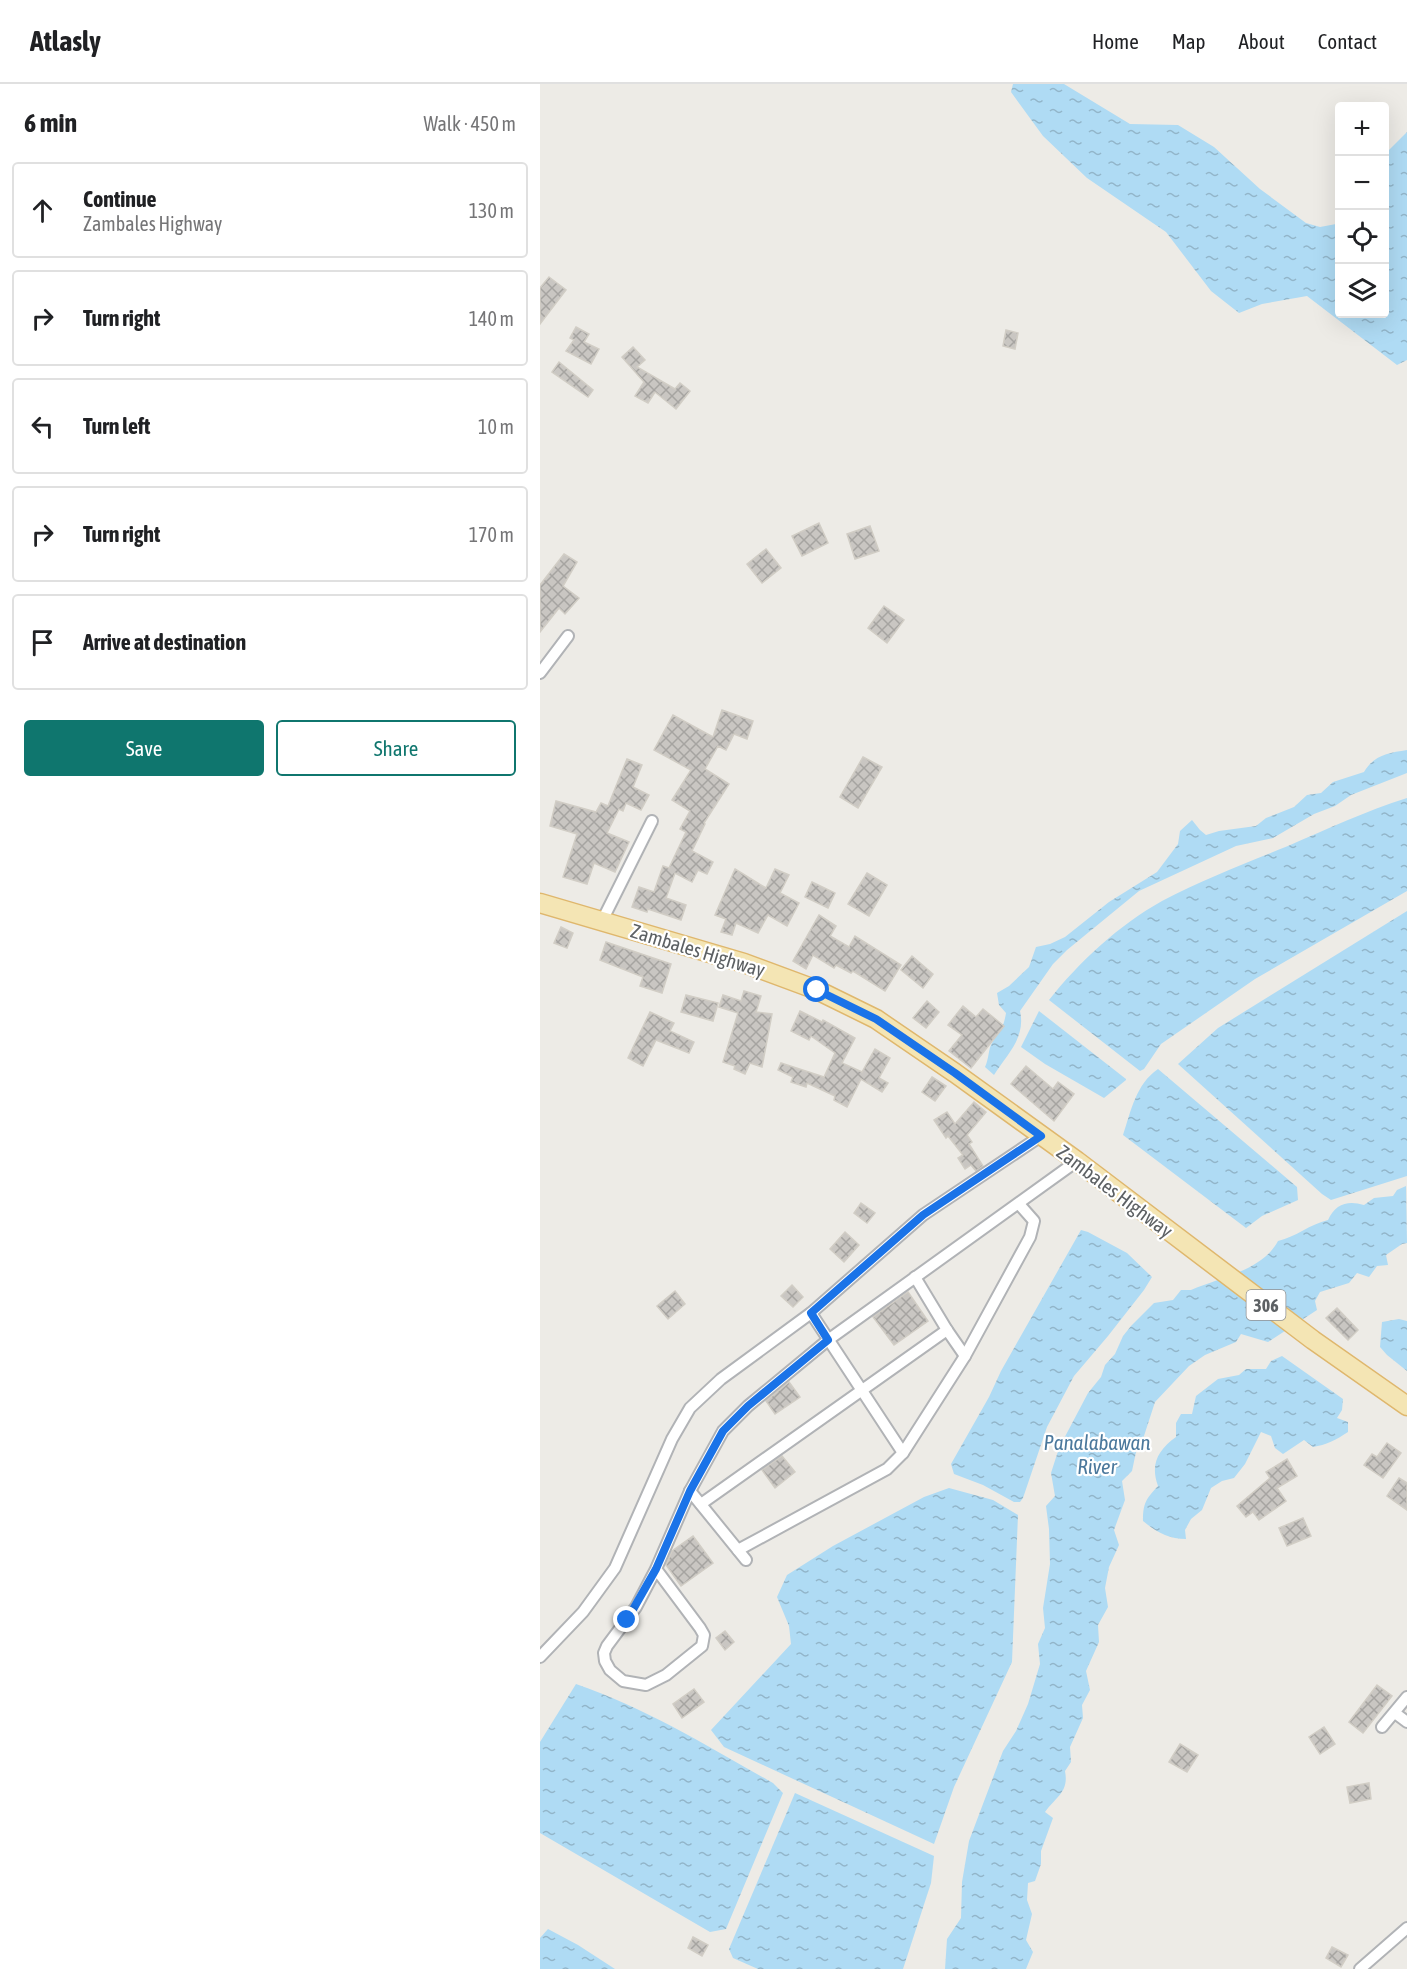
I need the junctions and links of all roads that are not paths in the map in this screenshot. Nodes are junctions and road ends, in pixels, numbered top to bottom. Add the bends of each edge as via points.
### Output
1 (568, 636) dead end
2 (540, 673) edge
3 (652, 821) dead end
4 (540, 903) edge
5 (602, 921) junction
6 (1041, 1136) junction
7 (1077, 1161) junction
8 (1019, 1204) junction
9 (915, 1277) junction
10 (811, 1313) junction
11 (947, 1330) junction
12 (828, 1340) junction
13 (965, 1356) junction
14 (861, 1391) junction
15 (1407, 1406) edge
16 (903, 1454) junction
17 (690, 1491) junction
18 (701, 1504) junction
19 (738, 1550) junction
20 (746, 1560) dead end
21 (656, 1569) junction
22 (540, 1657) edge
23 (1407, 1697) edge
24 (1395, 1713) junction
25 (1407, 1722) edge
26 (1382, 1727) dead end
27 (1407, 1928) edge
28 (1360, 1969) edge

1 - 2 street
3 - 5 street
4 - 5 main road, Zambales Highway / 306
5 - 6 main road, Zambales Highway / 306 via 744,963 817,990 876,1019
6 - 7 main road, Zambales Highway / 306
6 - 10 street via 923,1215
7 - 8 street
7 - 15 main road, Zambales Highway / 306 via 1313,1340
8 - 9 street
8 - 13 street via 1032,1217 1033,1231
9 - 11 street
9 - 12 street
10 - 12 street
10 - 22 street via 721,1379 690,1408 672,1439 615,1568 583,1612
11 - 13 street
11 - 14 street
12 - 14 street
12 - 17 street via 733,1419 715,1443
13 - 16 street
14 - 16 street
14 - 18 street
16 - 19 street via 887,1470
17 - 18 street
17 - 21 street
18 - 19 street
19 - 20 street
21 - 21 street via 604,1653 610,1670 623,1681 653,1683 702,1646 704,1635 700,1628
23 - 24 street
24 - 25 street
24 - 26 street
27 - 28 street

